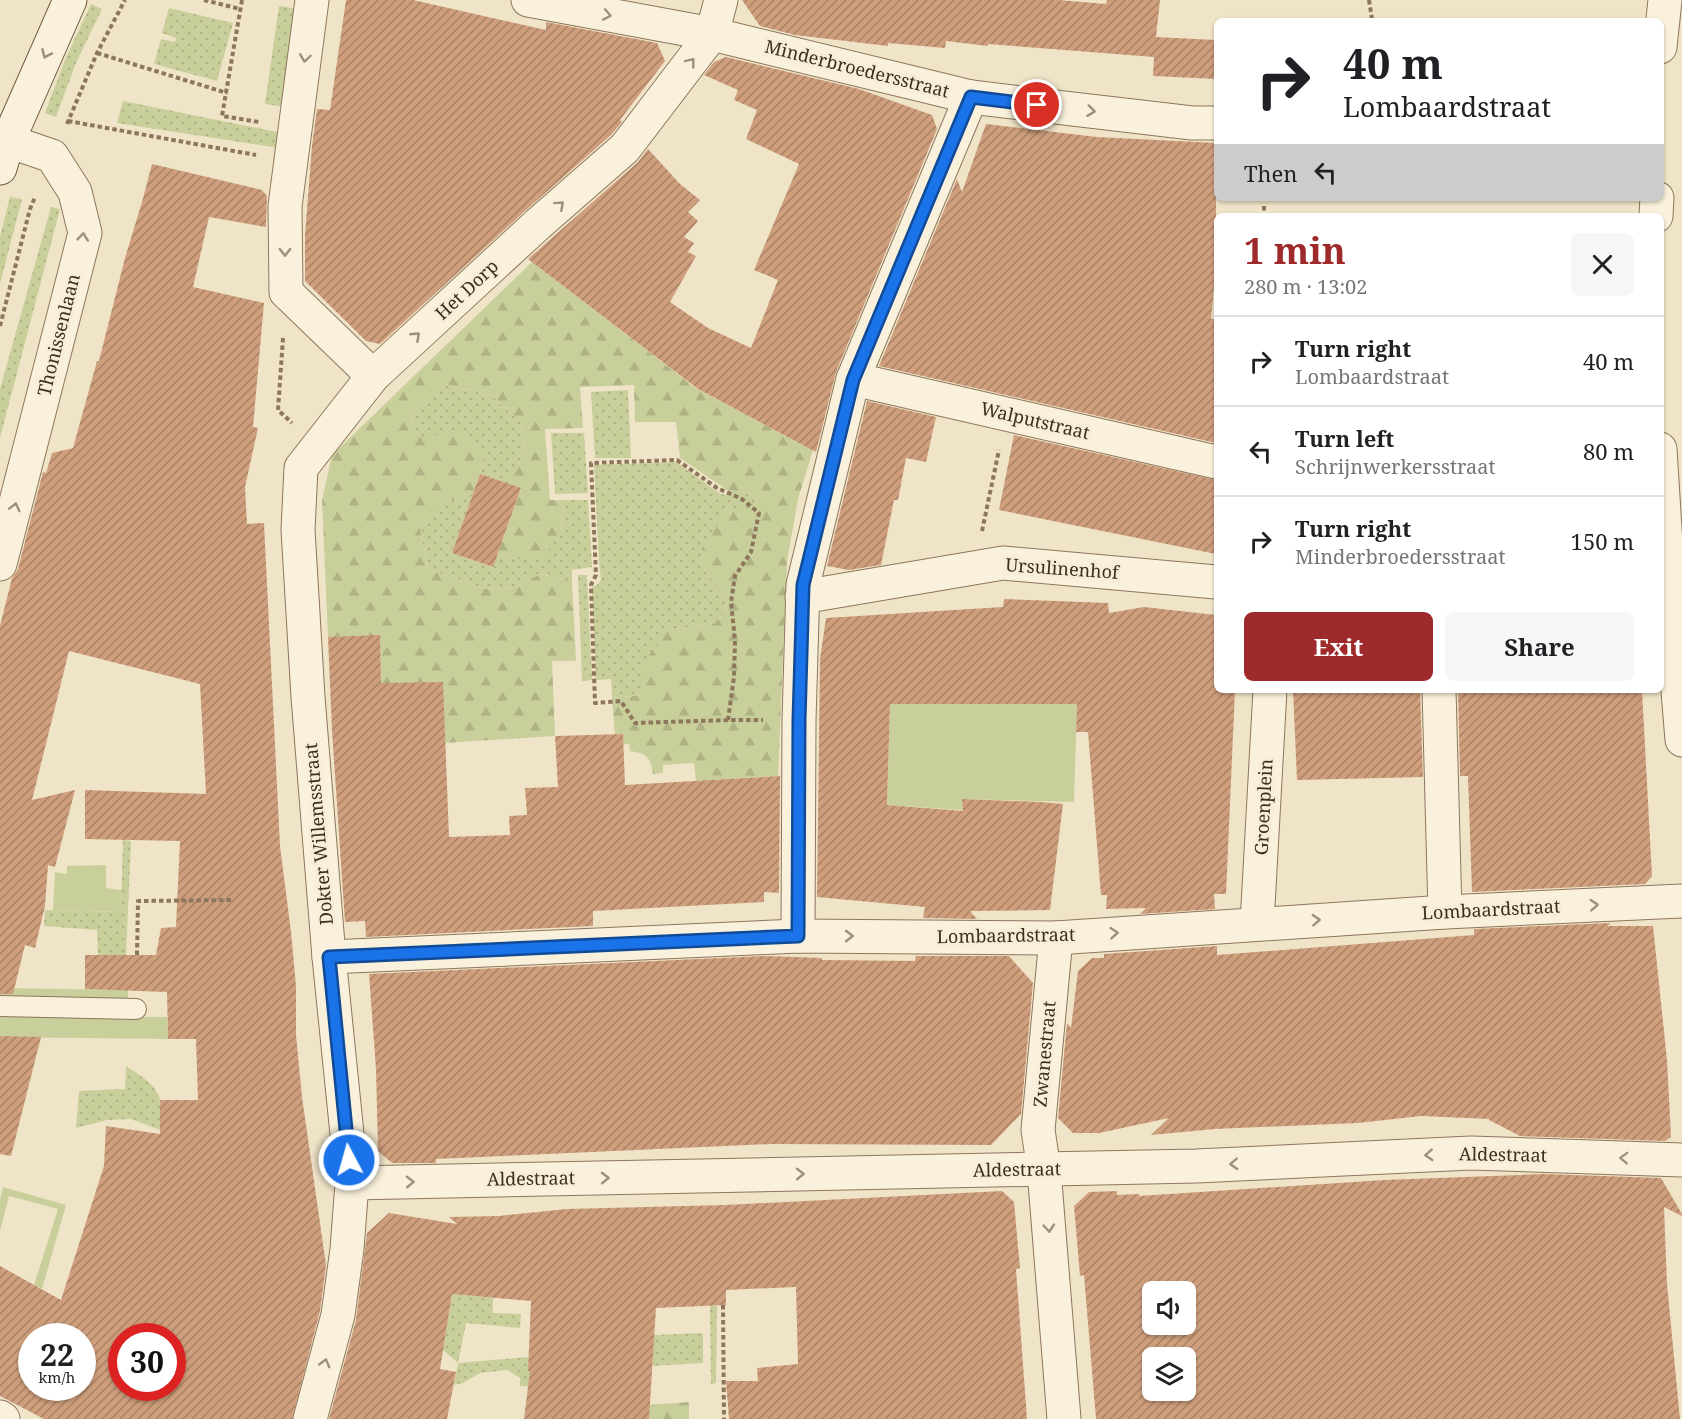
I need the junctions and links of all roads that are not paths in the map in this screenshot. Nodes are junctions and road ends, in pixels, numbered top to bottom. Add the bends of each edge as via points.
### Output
1 (70, 0) edge
2 (312, 0) edge
3 (528, 0) edge
4 (721, 0) edge
5 (1665, 0) edge
6 (1663, 18) edge
7 (712, 34) junction
8 (1682, 55) edge
9 (1664, 60) edge
10 (971, 97) junction
11 (1214, 123) edge
12 (4, 154) edge
13 (373, 376) junction
14 (853, 380) junction
15 (1214, 462) edge
16 (1664, 555) edge
17 (0, 564) edge
18 (1214, 582) edge
19 (802, 597) junction
20 (1270, 693) edge
21 (1439, 693) edge
22 (1682, 740) edge
23 (1682, 901) edge
24 (1445, 912) junction
25 (1257, 924) junction
26 (798, 936) junction
27 (1056, 938) junction
28 (329, 957) junction
29 (0, 1006) edge
30 (136, 1009) dead end
31 (1682, 1160) edge
32 (1044, 1170) junction
33 (352, 1183) junction
34 (310, 1419) edge
35 (1064, 1419) edge

1 -> 12 street, Thonissenlaan
2 -> 13 street via 285,206 286,292
3 -> 7 street
4 - 7 street
5 - 6 street
7 - 10 street, Minderbroedersstraat
13 -> 7 street, Het Dorp via 625,148
8 - 9 street
10 -> 11 street, Minderbroedersstraat
10 - 14 street
17 -> 12 street, Thonissenlaan via 85,233 75,192 52,156
13 - 28 street, Dokter Willemsstraat via 301,468 298,530
14 - 15 street, Walputstraat
14 - 19 street
16 - 22 street
18 - 19 street, Ursulinenhof via 1004,563
19 - 26 street
20 - 25 street, Groenplein
21 - 24 street
24 -> 23 street, Lombaardstraat
25 -> 24 street, Lombaardstraat
27 -> 25 street, Lombaardstraat
26 -> 27 street, Lombaardstraat
26 - 28 street, Lombaardstraat
27 - 32 street, Zwanestraat via 1038,1131
28 - 33 street, Dokter Willemsstraat
29 - 30 lane
31 -> 32 street, Aldestraat via 1471,1153
33 -> 32 street, Aldestraat
32 -> 35 street, Zwanestraat
34 -> 33 street, Dokter Willemsstraat via 338,1316

